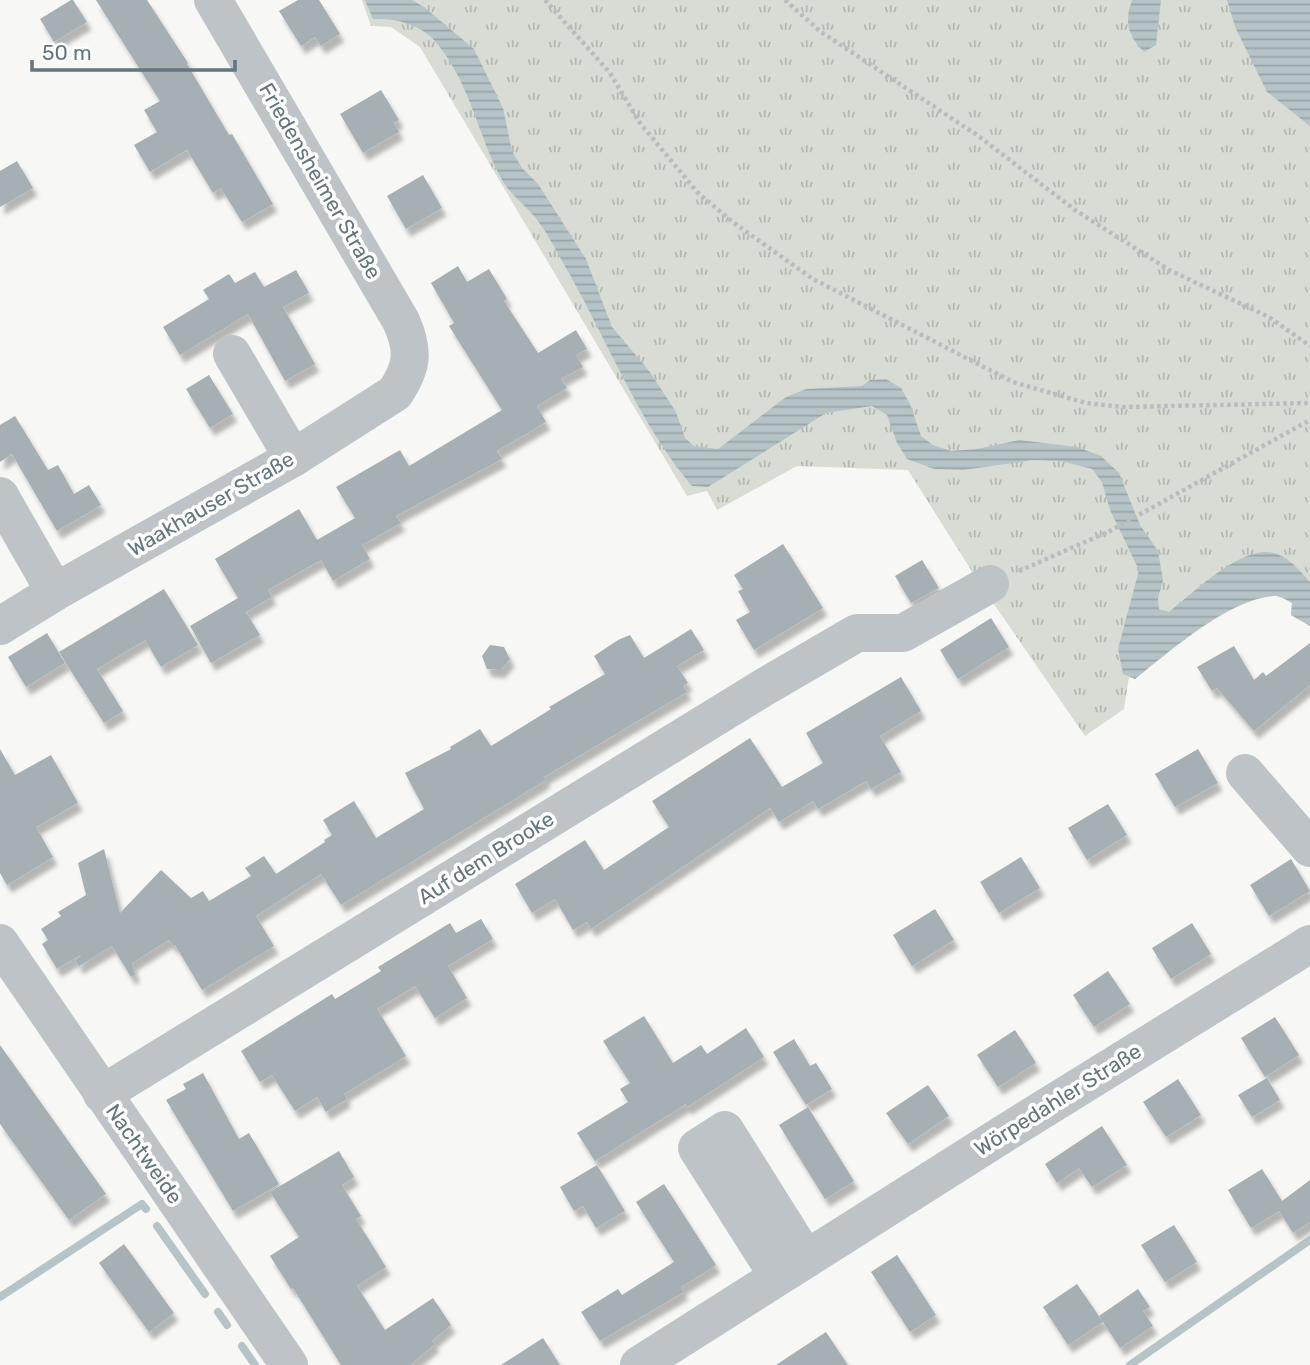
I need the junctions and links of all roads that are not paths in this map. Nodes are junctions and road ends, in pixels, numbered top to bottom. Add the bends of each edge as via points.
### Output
1 (214, 0) edge
2 (232, 354) dead end
3 (408, 367) joint
4 (293, 458) junction
5 (0, 496) edge
6 (990, 584) road end
7 (55, 592) junction
8 (0, 626) edge
9 (1245, 773) dead end
10 (1310, 848) edge
11 (0, 943) edge
12 (1310, 944) edge
13 (102, 1094) junction
14 (289, 1365) edge
15 (639, 1365) edge

1 - 3 street, Friedensheimer Straße via 401,321 409,339
2 - 4 street
3 - 4 street, Waakhauser Straße via 395,393
4 - 7 street, Waakhauser Straße
5 - 7 street
6 - 13 street, Auf dem Brooke via 903,633 857,632
7 - 8 street, Waakhauser Straße
9 - 10 street
11 - 13 street, Nachtweide
12 - 15 street, Wörpedahler Straße
13 - 14 street, Nachtweide

